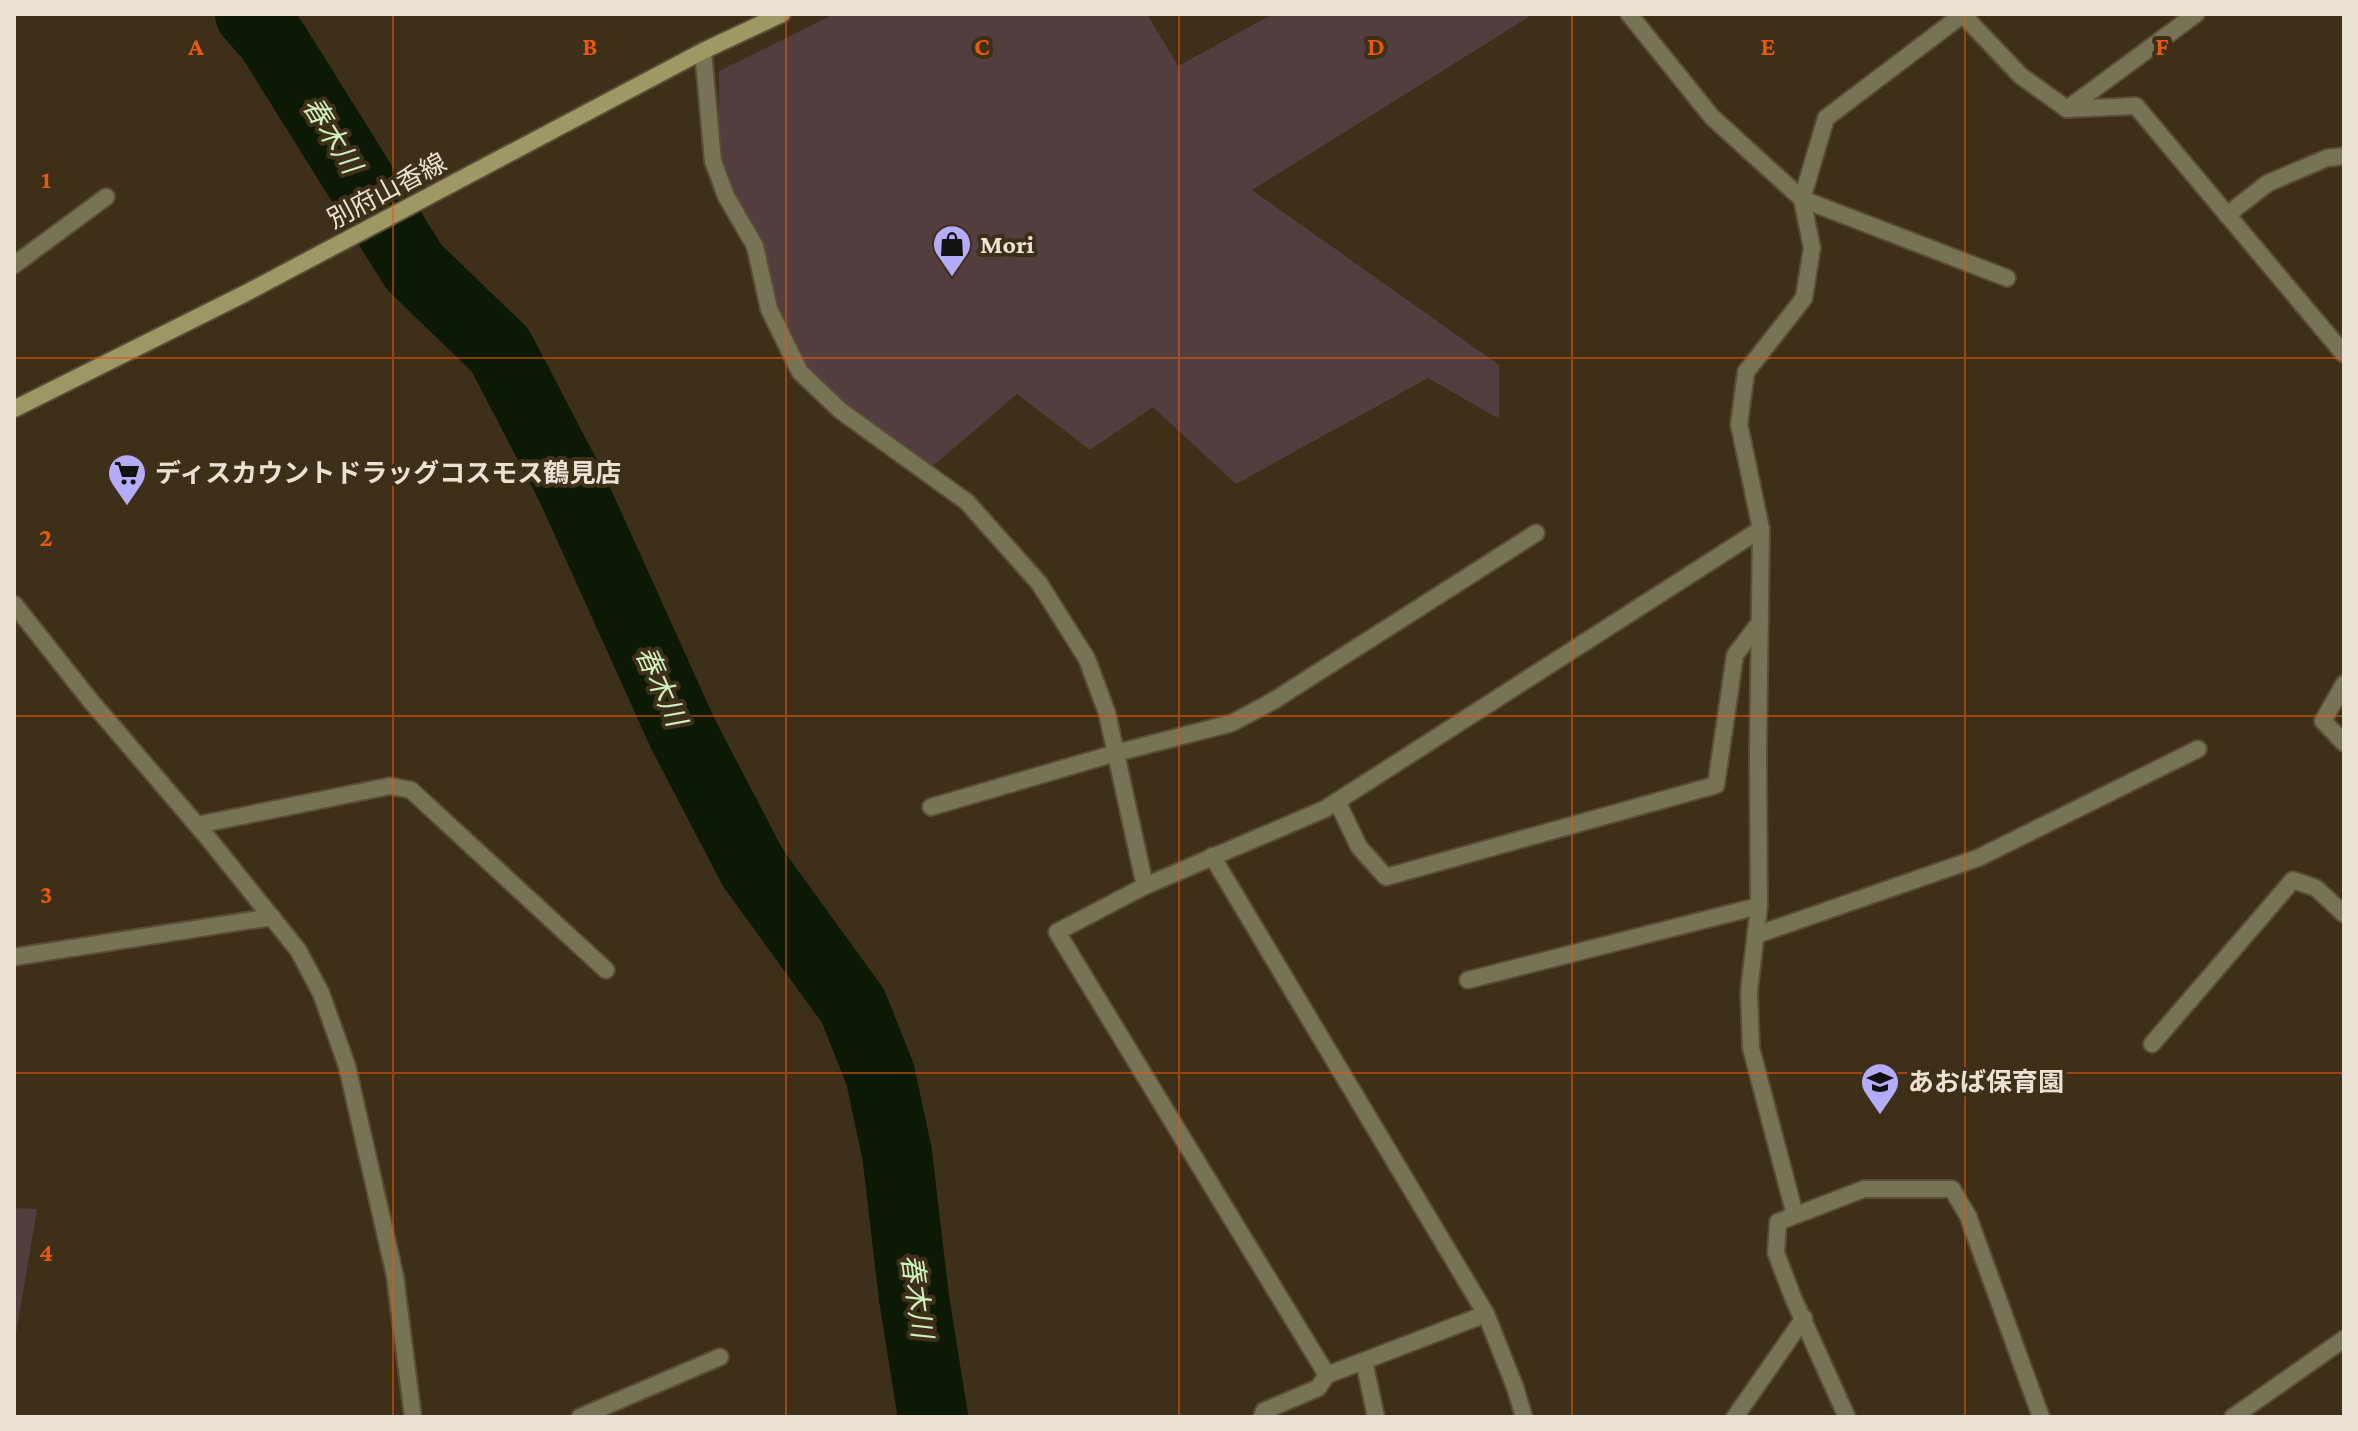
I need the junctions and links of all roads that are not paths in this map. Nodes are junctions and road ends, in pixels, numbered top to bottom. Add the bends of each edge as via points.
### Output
1 (782, 14) edge
2 (1629, 14) edge
3 (2196, 14) edge
4 (1962, 15) edge
5 (703, 51) junction
6 (2067, 109) junction
7 (2344, 156) edge
8 (106, 197) dead end
9 (1802, 199) junction
10 (2227, 215) junction
11 (14, 265) edge
12 (2007, 278) dead end
13 (2344, 354) edge
14 (14, 409) edge
15 (1761, 529) junction
16 (1536, 533) dead end
17 (14, 604) edge
18 (1760, 622) junction
19 (2344, 684) edge
20 (2344, 743) edge
21 (2198, 749) dead end
22 (1116, 753) junction
23 (1337, 801) junction
24 (931, 807) dead end
25 (197, 825) junction
26 (1212, 856) junction
27 (1145, 886) junction
28 (1759, 906) junction
29 (2344, 914) edge
30 (272, 917) junction
31 (1756, 935) junction
32 (14, 957) edge
33 (606, 970) dead end
34 (1468, 980) dead end
35 (2152, 1044) dead end
36 (1795, 1215) junction
37 (1486, 1314) junction
38 (1804, 1318) junction
39 (2344, 1339) edge
40 (720, 1357) dead end
41 (1364, 1361) junction
42 (1327, 1375) junction
43 (413, 1417) edge
44 (580, 1417) edge
45 (1262, 1417) edge
46 (1376, 1417) edge
47 (1524, 1417) edge
48 (1735, 1417) edge
49 (1847, 1417) edge
50 (2041, 1417) edge
51 (2233, 1417) edge

1 - 5 main road, 別府山香線
2 - 9 street via 1712,117
3 - 6 street
4 - 6 street via 2021,76
4 - 9 street via 1826,118
5 - 14 main road, 別府山香線
5 - 22 street via 713,161 755,246 769,309 800,372 841,411 967,502 1039,583 1087,659
6 - 10 street via 2136,106
7 - 10 street via 2268,183
8 - 11 street
9 - 12 street
9 - 15 street via 1812,248 1804,298 1746,372 1739,424
10 - 13 street
15 - 18 street
15 - 23 street
16 - 22 street via 1232,723
17 - 25 street
18 - 23 street via 1735,655 1716,785 1386,877 1359,847
18 - 28 street
19 - 20 street via 2323,721
21 - 31 street via 1978,858
22 - 24 street
22 - 27 street
23 - 26 street
25 - 30 street
25 - 33 street via 390,786 411,790
26 - 27 street
26 - 37 street
27 - 42 street via 1057,932
28 - 31 street
28 - 34 street
29 - 35 street via 2316,888 2293,880
30 - 32 street
30 - 43 street via 321,993 347,1066 395,1276
31 - 36 street via 1749,991 1751,1048
36 - 38 street via 1778,1222 1776,1253
36 - 50 street via 1864,1189 1952,1189 1968,1216
37 - 41 street
37 - 47 street
38 - 48 street
38 - 49 street
39 - 51 street
40 - 44 street
41 - 42 street
41 - 46 street
42 - 45 street via 1318,1388 1264,1411

